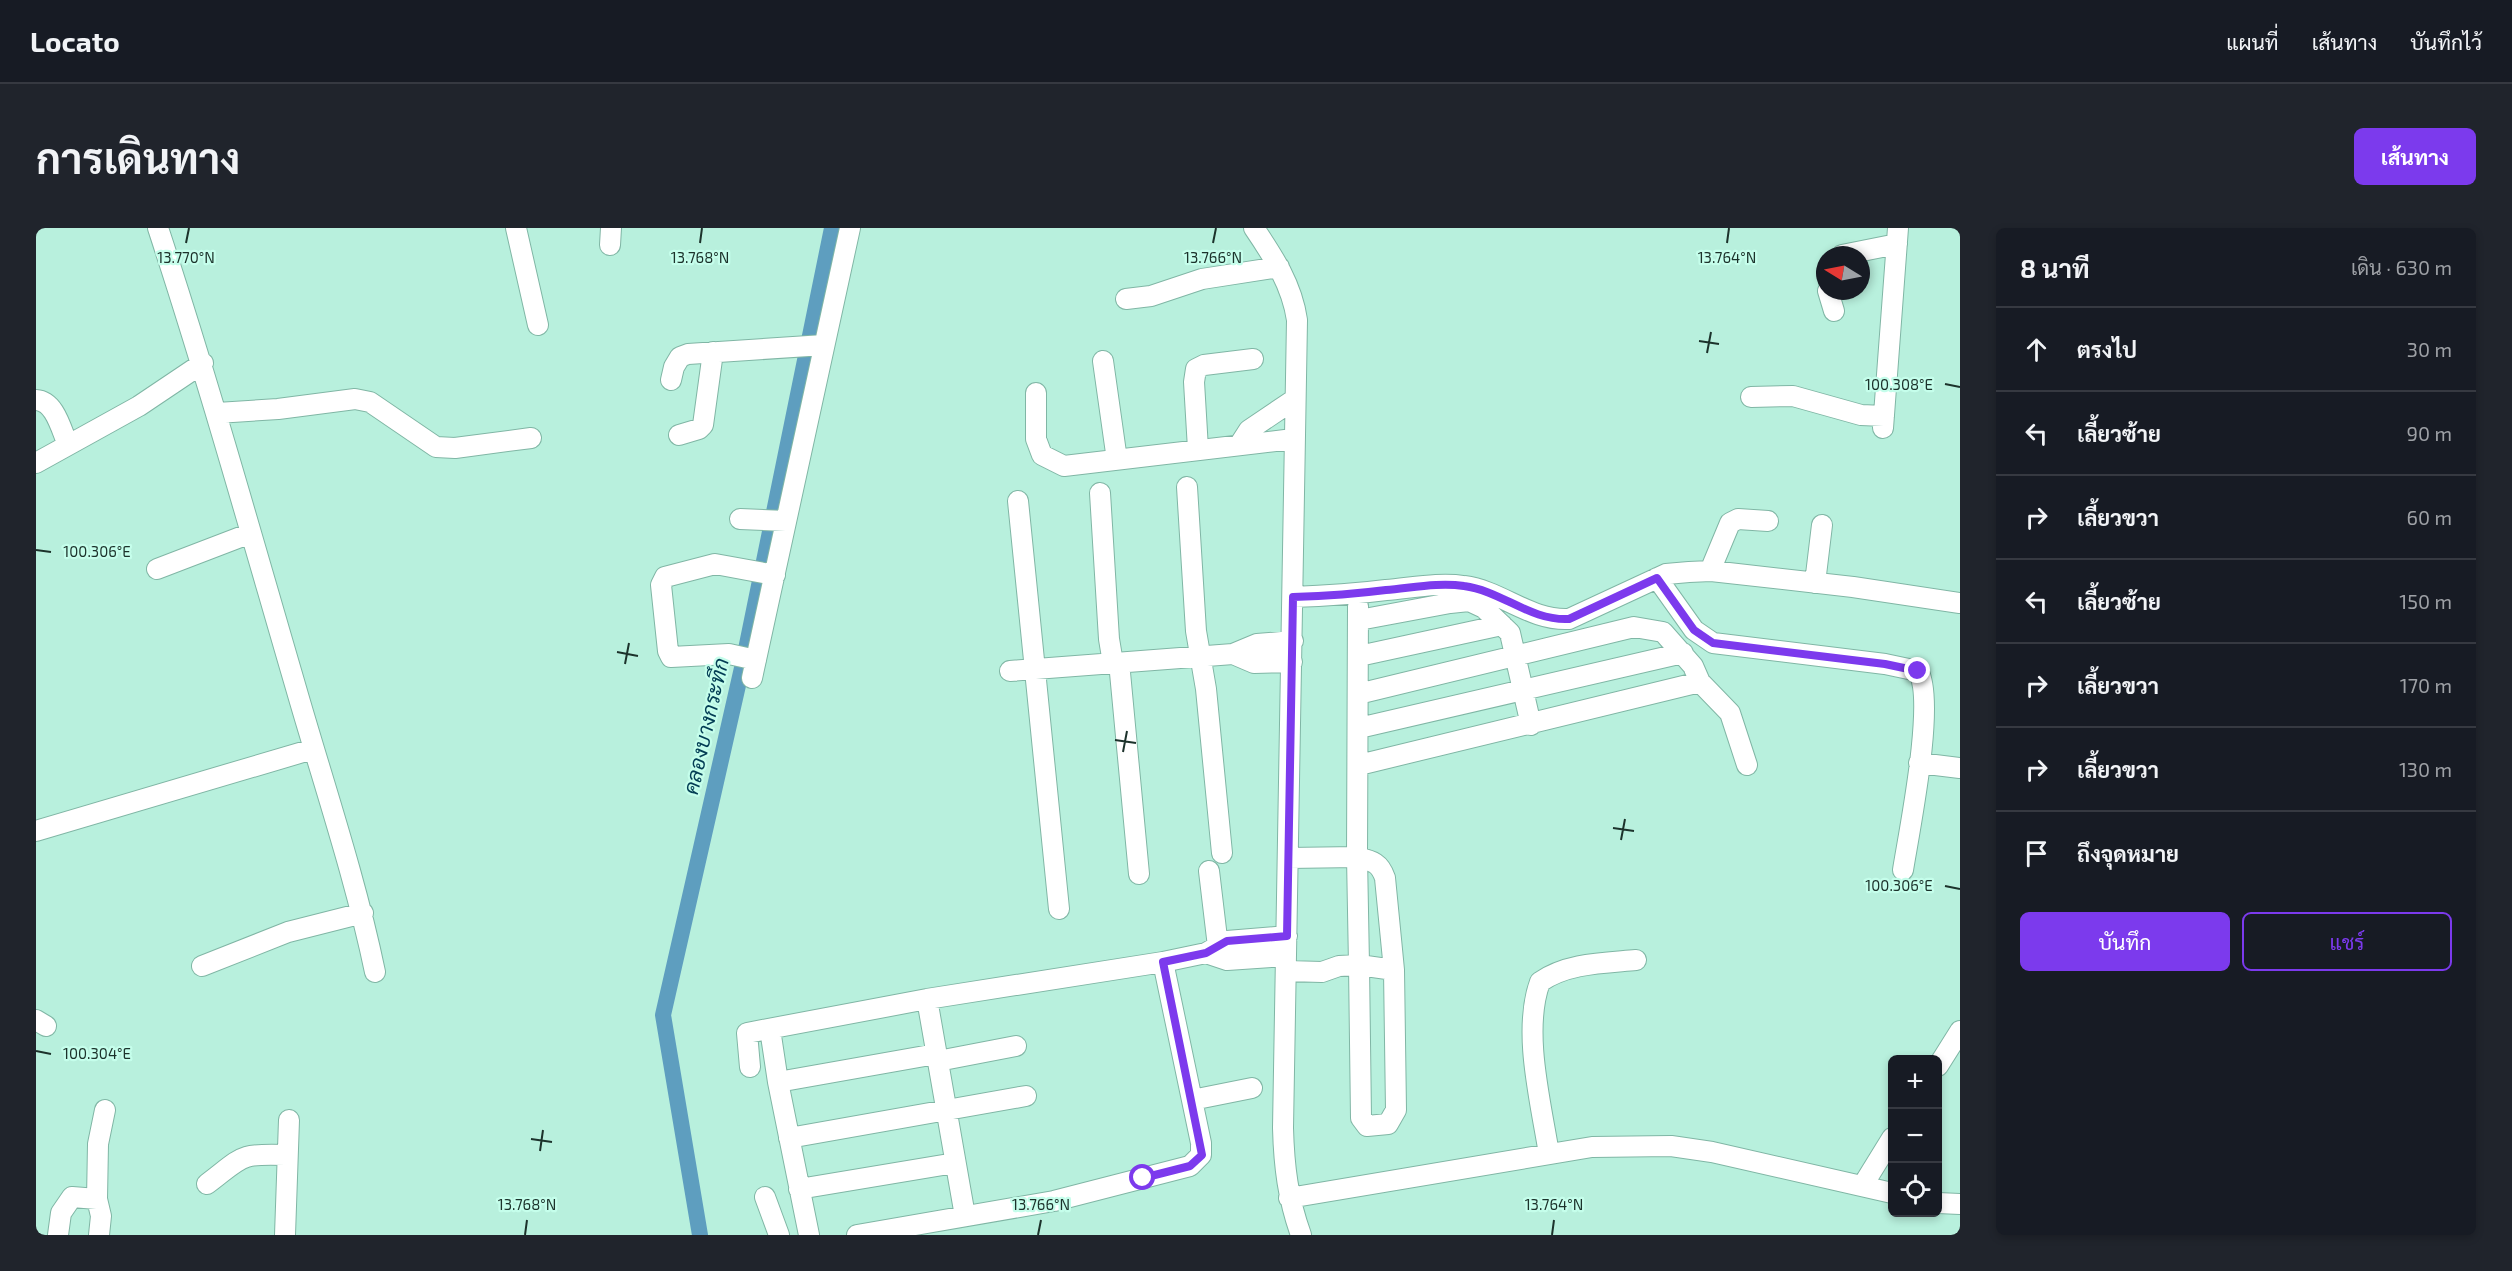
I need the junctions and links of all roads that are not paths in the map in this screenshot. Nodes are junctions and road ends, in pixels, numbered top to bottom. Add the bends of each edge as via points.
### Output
1 (158, 228) edge
2 (516, 228) edge
3 (850, 228) edge
4 (1254, 228) edge
5 (1897, 236) edge
6 (1868, 246) edge
7 (1279, 267) junction
8 (1126, 299) dead end
9 (1831, 300) edge
10 (1834, 311) dead end
11 (538, 325) dead end
12 (818, 345) junction
13 (713, 352) junction
14 (1253, 359) dead end
15 (1103, 361) dead end
16 (202, 363) junction
17 (671, 380) dead end
18 (1036, 393) dead end
19 (1751, 398) dead end
20 (1294, 399) junction
21 (36, 400) edge
22 (217, 412) junction
23 (679, 435) dead end
24 (531, 438) dead end
25 (1293, 439) junction
26 (1240, 444) junction
27 (68, 445) junction
28 (1198, 449) junction
29 (1117, 460) junction
30 (36, 463) edge
31 (1187, 487) dead end
32 (1100, 492) dead end
33 (1018, 501) dead end
34 (747, 519) dead end
35 (783, 521) junction
36 (1768, 521) dead end
37 (1822, 525) dead end
38 (251, 533) junction
39 (157, 569) dead end
40 (1710, 571) junction
41 (772, 574) junction
42 (1657, 578) junction
43 (1815, 583) junction
44 (1293, 597) junction
45 (1960, 603) edge
46 (1502, 625) junction
47 (1293, 641) junction
48 (1683, 653) junction
49 (1233, 654) junction
50 (1200, 656) junction
51 (1359, 656) junction
52 (1515, 657) junction
53 (1116, 662) junction
54 (1292, 662) junction
55 (1036, 670) junction
56 (1010, 671) dead end
57 (1700, 682) junction
58 (1523, 692) junction
59 (1358, 694) junction
60 (1531, 725) junction
61 (1359, 728) junction
62 (313, 749) junction
63 (1919, 763) junction
64 (1359, 765) junction
65 (1747, 765) dead end
66 (1960, 768) edge
67 (36, 831) edge
68 (1222, 853) dead end
69 (1358, 857) junction
70 (1288, 858) junction
71 (1903, 870) dead end
72 (1209, 871) dead end
73 (1139, 874) dead end
74 (1059, 909) dead end
75 (363, 913) junction
76 (1214, 952) junction
77 (1287, 955) junction
78 (1636, 960) dead end
79 (1163, 962) junction
80 (202, 966) dead end
81 (1349, 966) junction
82 (1394, 970) junction
83 (375, 972) dead end
84 (927, 999) junction
85 (770, 1029) junction
86 (1960, 1031) edge
87 (1016, 1046) dead end
88 (937, 1057) junction
89 (1942, 1060) edge
90 (750, 1067) dead end
91 (778, 1082) junction
92 (1252, 1088) dead end
93 (1026, 1096) dead end
94 (1192, 1100) junction
95 (105, 1110) dead end
96 (948, 1112) junction
97 (289, 1120) dead end
98 (789, 1138) junction
99 (1888, 1146) edge
100 (1548, 1154) junction
101 (286, 1155) junction
102 (955, 1163) junction
103 (207, 1184) dead end
104 (1863, 1185) junction
105 (799, 1188) junction
106 (1888, 1192) edge
107 (765, 1197) dead end
108 (1289, 1198) junction
109 (97, 1199) junction
110 (1942, 1204) edge
111 (1960, 1204) edge
112 (965, 1216) junction
113 (58, 1235) edge
114 (99, 1235) edge
115 (285, 1235) edge
116 (779, 1235) edge
117 (809, 1235) edge
118 (857, 1235) edge
119 (1301, 1235) edge

1 - 16 street
2 - 11 street
3 - 12 street
4 - 7 street
5 - 6 street
5 - 19 street via 1884,422 1792,396
7 - 8 street via 1202,279 1151,296
7 - 20 street via 1297,320
9 - 10 street
12 - 13 street
12 - 35 street
13 - 17 street via 680,357
13 - 23 street via 703,425
14 - 28 street via 1204,364 1197,369 1194,382
15 - 29 street
16 - 22 street
16 - 27 street via 139,406
18 - 29 street via 1036,439 1042,455 1064,466
20 - 25 street
20 - 26 street via 1249,430
21 - 27 street via 50,405
22 - 24 street via 355,399 370,402 436,447
22 - 38 street
25 - 26 street
25 - 44 street
26 - 28 street
27 - 30 street
28 - 29 street
31 - 50 street
32 - 53 street via 1109,639
33 - 55 street
34 - 35 street
35 - 41 street
36 - 40 street via 1733,521
37 - 43 street
38 - 39 street
38 - 62 street
40 - 42 street
40 - 43 street
41 - 41 street via 753,666 729,654 671,657 661,585 665,577 715,564
42 - 44 street via 1561,620 1531,612 1489,591 1463,585
42 - 63 street via 1694,630 1713,643 1918,671 1925,696
43 - 45 street
44 - 47 street
46 - 51 street
46 - 51 street via 1484,608 1469,601 1358,613
46 - 52 street via 1510,633
47 - 49 street via 1257,644
47 - 54 street
48 - 52 street via 1663,632 1634,627
48 - 57 street
48 - 58 street
49 - 50 street
49 - 54 street via 1254,663
50 - 53 street
50 - 68 street
51 - 59 street
52 - 58 street
52 - 59 street
53 - 55 street
53 - 73 street
54 - 70 street
55 - 56 street
55 - 74 street
57 - 60 street
57 - 65 street via 1730,713
58 - 60 street
58 - 61 street
59 - 61 street
60 - 64 street
61 - 64 street
62 - 67 street
62 - 75 street
63 - 66 street
63 - 71 street
64 - 69 street
69 - 70 street
69 - 81 street
69 - 82 street via 1381,867 1385,878
70 - 77 street
72 - 76 street
75 - 80 street via 288,932
75 - 83 street
76 - 77 street
76 - 79 street
77 - 81 street via 1322,972
77 - 108 street via 1283,1128
78 - 100 street via 1554,973 1540,982 1532,1015
79 - 84 street
79 - 94 street
81 - 82 street
81 - 82 street via 1360,1118 1367,1126 1388,1124 1396,1110
84 - 85 street
84 - 88 street
85 - 90 street via 747,1033
85 - 91 street
86 - 89 street
87 - 88 street
88 - 91 street
88 - 96 street
91 - 98 street
92 - 94 street
93 - 96 street
94 - 112 street via 1202,1155 1190,1166 1054,1201
95 - 109 street via 98,1144
96 - 98 street
96 - 102 street
97 - 101 street
98 - 105 street
99 - 104 street
100 - 104 street via 1592,1147 1671,1146
100 - 108 street
101 - 103 street via 241,1157
101 - 115 street
102 - 105 street
102 - 112 street
104 - 106 street
105 - 117 street
107 - 116 street
108 - 119 street
109 - 113 street via 72,1197 61,1213
109 - 114 street via 101,1216
110 - 111 street
112 - 118 street

